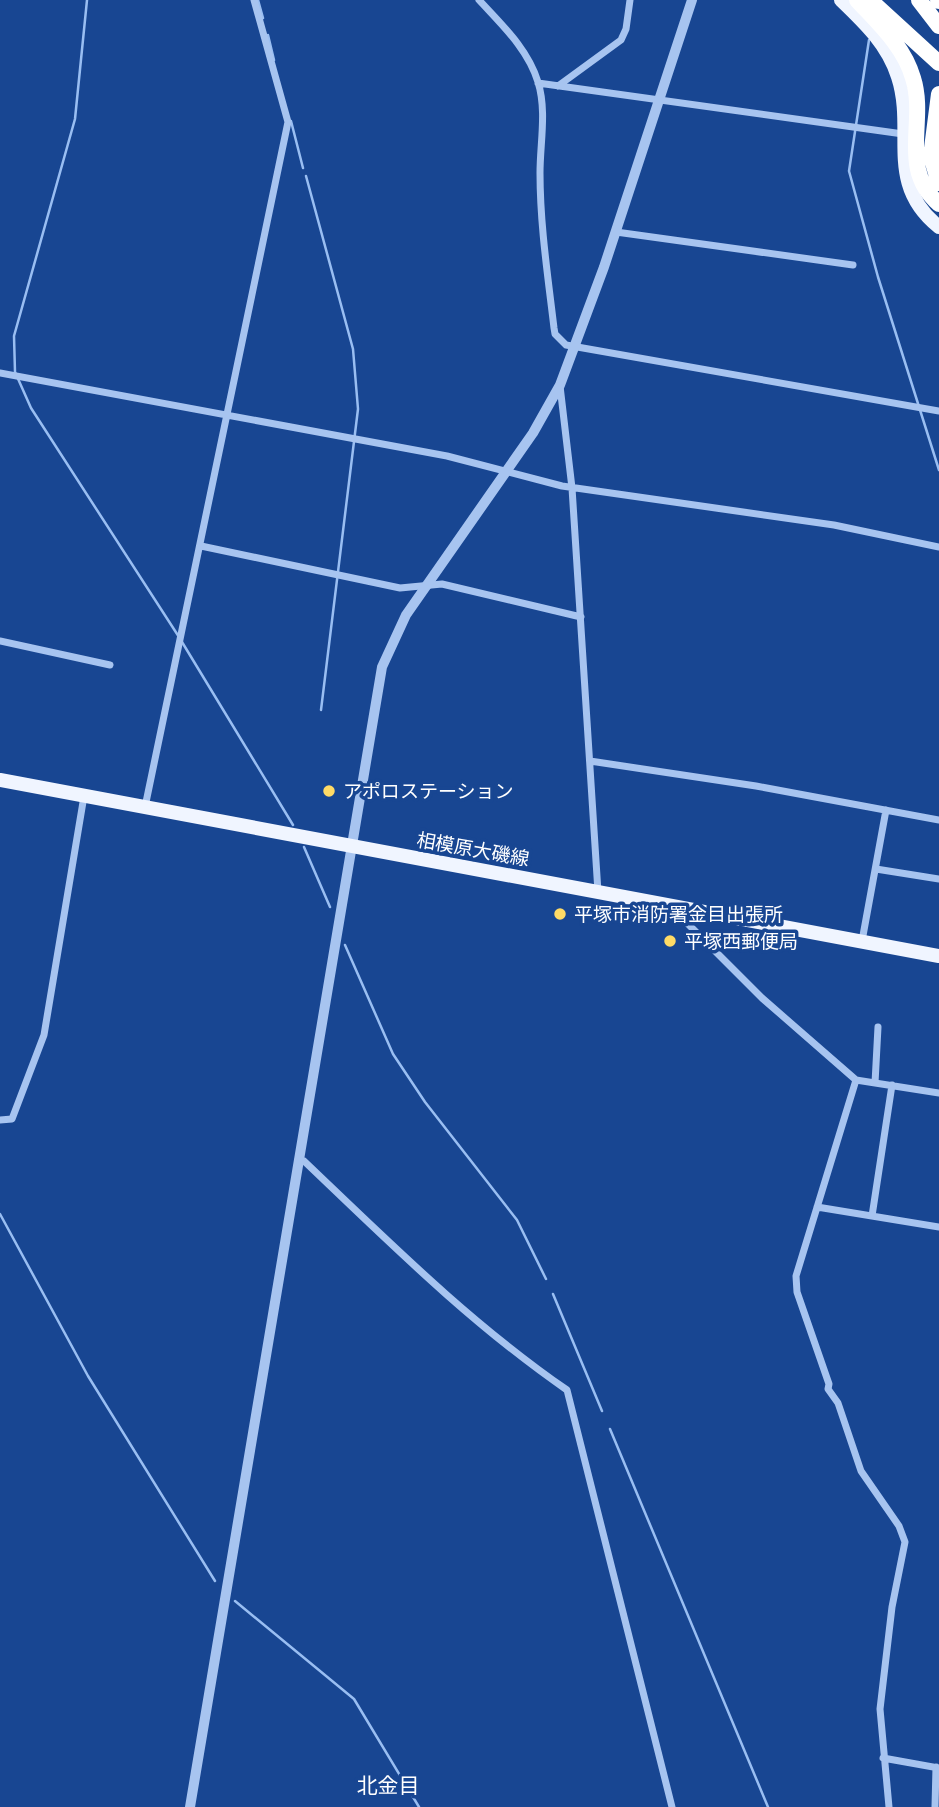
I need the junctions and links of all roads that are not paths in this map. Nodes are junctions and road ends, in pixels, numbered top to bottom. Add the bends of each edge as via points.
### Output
1 (254, 0) edge
2 (479, 0) edge
3 (630, 0) edge
4 (692, 0) edge
5 (841, 0) edge
6 (857, 0) edge
7 (870, 0) edge
8 (885, 0) edge
9 (919, 0) edge
10 (937, 10) edge
11 (939, 49) edge
12 (939, 62) edge
13 (538, 83) junction
14 (558, 86) junction
15 (939, 94) edge
16 (659, 101) junction
17 (903, 134) junction
18 (939, 183) edge
19 (939, 204) edge
20 (939, 227) edge
21 (616, 232) junction
22 (853, 265) dead end
23 (575, 348) junction
24 (0, 373) edge
25 (560, 385) junction
26 (939, 411) edge
27 (227, 415) junction
28 (505, 472) junction
29 (572, 488) junction
30 (201, 546) junction
31 (939, 547) edge
32 (425, 586) junction
33 (581, 617) junction
34 (0, 641) edge
35 (110, 665) dead end
36 (590, 761) junction
37 (0, 780) edge
38 (84, 796) junction
39 (145, 807) junction
40 (886, 810) junction
41 (939, 820) edge
42 (351, 846) junction
43 (876, 869) junction
44 (939, 879) edge
45 (598, 892) junction
46 (676, 907) junction
47 (862, 941) junction
48 (939, 956) edge
49 (878, 1027) dead end
50 (856, 1080) junction
51 (875, 1083) junction
52 (892, 1085) junction
53 (939, 1093) edge
54 (0, 1120) edge
55 (298, 1160) junction
56 (817, 1207) junction
57 (872, 1216) junction
58 (939, 1227) edge
59 (883, 1758) junction
60 (938, 1767) edge
61 (190, 1807) edge
62 (672, 1807) edge
63 (890, 1807) edge
64 (935, 1807) edge

1 - 27 street via 288,122
2 - 13 street via 529,59
3 - 14 street via 621,40
4 - 16 street
5 - 17 main road via 876,36 894,66 902,95
6 - 19 highway via 895,42 910,69 916,92 914,159 927,192
7 - 12 highway
8 - 11 highway
9 - 10 highway
13 - 14 street
13 - 23 street via 543,105 541,221 554,328 566,345
14 - 16 street
15 - 18 highway via 931,156
16 - 17 street
16 - 21 street
17 - 20 main road via 910,190
21 - 22 street
21 - 23 street
23 - 25 street
23 - 26 street
24 - 27 street
25 - 28 street
25 - 29 street
27 - 28 street via 447,456
27 - 30 street
28 - 29 street
28 - 32 street
29 - 31 street via 834,525
29 - 33 street
30 - 32 street via 400,588
30 - 39 street
32 - 33 street via 442,584
32 - 42 street via 382,667
33 - 36 street
34 - 35 street
36 - 40 street
36 - 45 street
37 - 38 main road, 相模原大磯線
38 - 39 main road, 相模原大磯線
38 - 54 street via 44,1035 12,1119
39 - 42 main road, 相模原大磯線
40 - 41 street
40 - 43 street
42 - 45 main road, 相模原大磯線
42 - 55 street
43 - 44 street
43 - 47 street
45 - 46 main road, 相模原大磯線
46 - 47 main road, 相模原大磯線
46 - 50 street via 762,998
47 - 48 main road, 相模原大磯線
49 - 51 street
50 - 51 street
50 - 56 street
51 - 52 street
52 - 53 street
52 - 57 street
55 - 61 street
55 - 62 street via 435,1287 515,1354 567,1390
56 - 57 street
56 - 59 street via 796,1276 797,1292 861,1471 905,1542 880,1709
57 - 58 street
59 - 60 street
59 - 63 street
60 - 64 street

